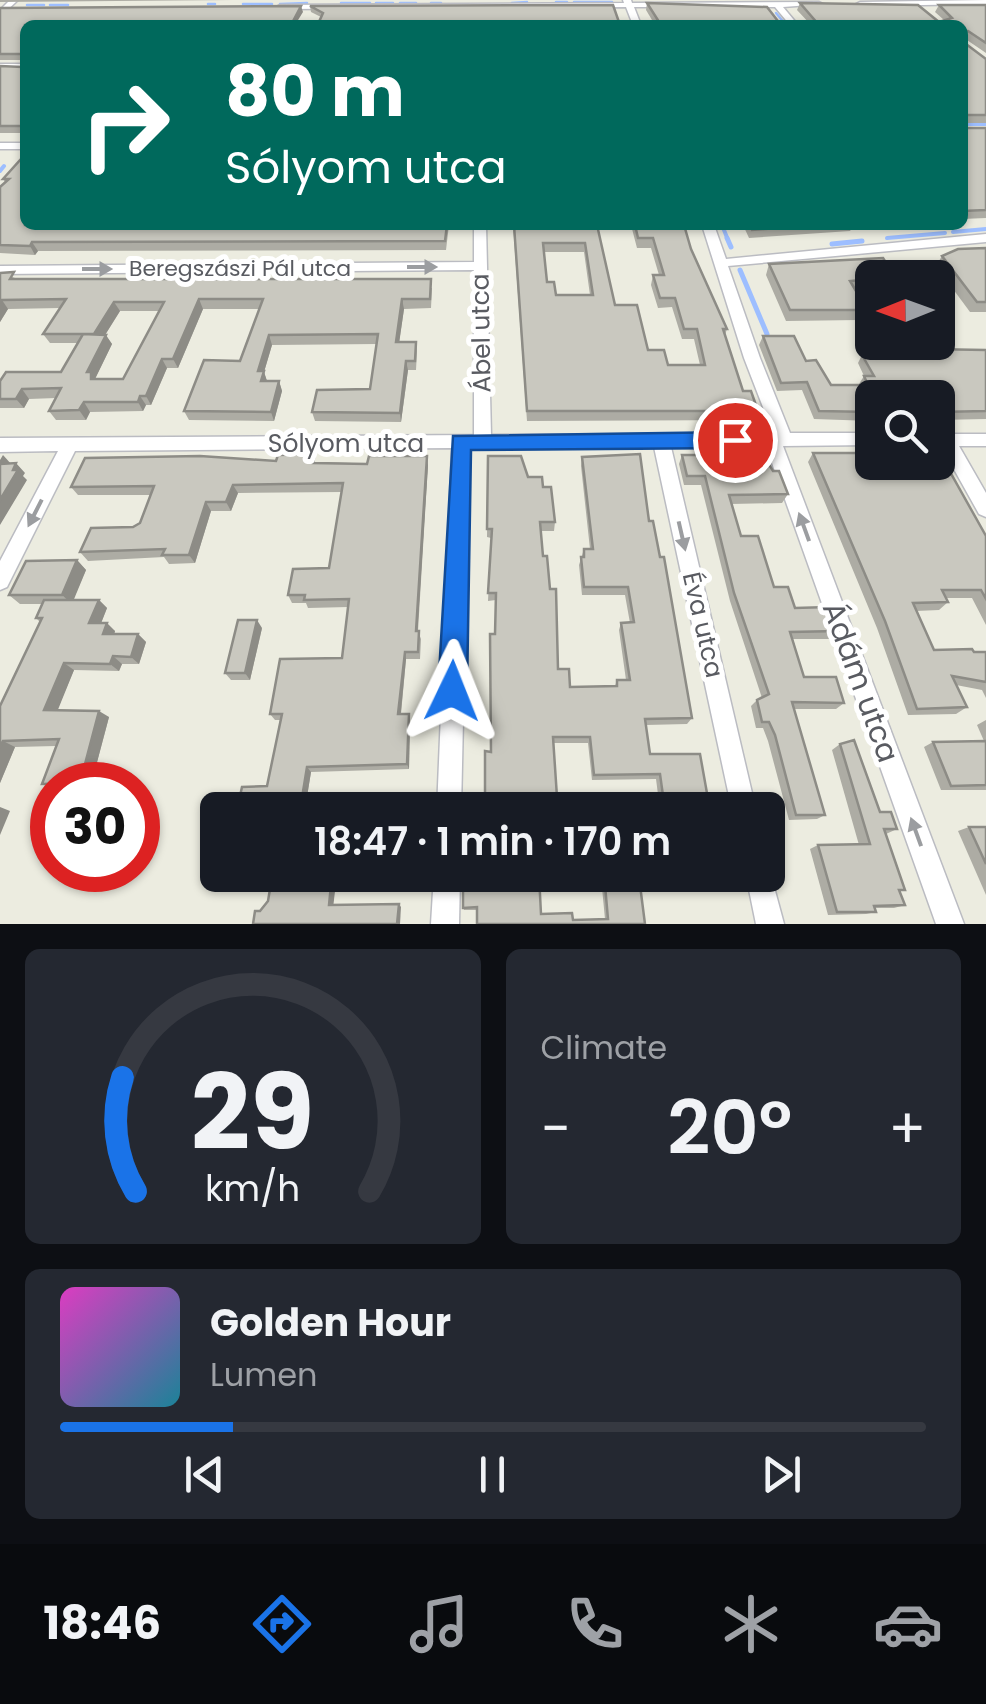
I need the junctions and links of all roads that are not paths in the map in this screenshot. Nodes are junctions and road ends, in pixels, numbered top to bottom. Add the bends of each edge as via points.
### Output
1 (628, 2) edge
2 (985, 2) edge
3 (319, 3) edge
4 (777, 4) junction
5 (837, 4) edge
6 (857, 4) edge
7 (916, 4) junction
8 (260, 7) edge
9 (5, 8) edge
10 (26, 8) edge
11 (932, 17) edge
12 (315, 20) edge
13 (790, 20) edge
14 (5, 146) edge
15 (0, 156) edge
16 (480, 230) edge
17 (710, 230) edge
18 (986, 238) edge
19 (723, 263) junction
20 (480, 266) junction
21 (0, 270) edge
22 (778, 440) junction
23 (855, 440) edge
24 (955, 440) edge
25 (986, 440) edge
26 (661, 441) junction
27 (472, 442) junction
28 (70, 444) junction
29 (0, 445) edge
30 (955, 460) edge
31 (986, 509) edge
32 (0, 581) edge
33 (450, 792) edge
34 (740, 792) edge
35 (446, 892) edge
36 (763, 892) edge
37 (445, 924) edge
38 (770, 924) edge
39 (950, 924) edge

1 - 3 street
1 - 4 street
2 - 7 street
3 - 8 street
3 - 12 street
4 - 5 street
4 - 13 street
6 - 7 street
7 - 11 street
9 - 10 street
14 - 15 street
16 - 20 street, Ábel utca
17 - 19 street, Ádám utca
18 - 19 street
19 - 22 street, Ádám utca
21 -> 20 street, Beregszászi Pál utca
20 - 27 street, Ábel utca
22 - 23 street, Sólyom utca
22 - 26 street, Sólyom utca
39 -> 22 street, Ádám utca
24 - 25 street
26 - 27 street, Sólyom utca
26 -> 34 street, Éva utca
27 - 28 street, Sólyom utca
27 - 33 street, Ábel utca
28 - 29 street, Sólyom utca
28 -> 32 street
30 - 31 street
35 - 37 street
36 - 38 street

